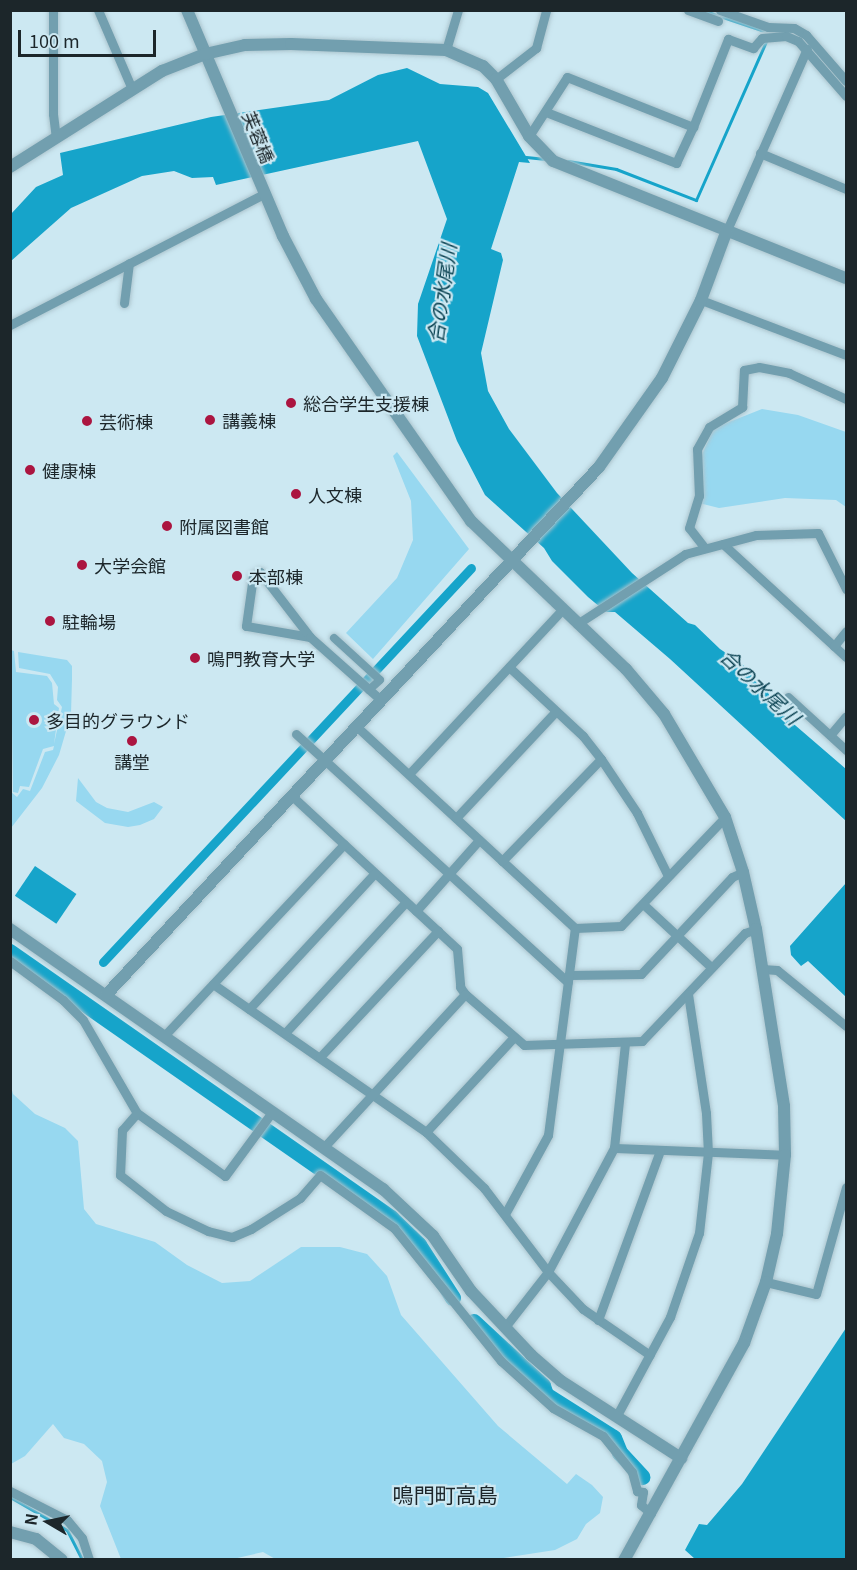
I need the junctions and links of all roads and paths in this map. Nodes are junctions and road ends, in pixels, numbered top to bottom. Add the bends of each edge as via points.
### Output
1 (53, 10) edge
2 (98, 10) edge
3 (187, 10) edge
4 (458, 10) edge
5 (546, 10) edge
6 (688, 10) edge
7 (720, 10) edge
8 (718, 21) dead end
9 (807, 49) junction
10 (446, 50) junction
11 (205, 54) junction
12 (496, 79) junction
13 (846, 81) edge
14 (132, 89) junction
15 (846, 96) edge
16 (546, 112) junction
17 (693, 127) junction
18 (529, 136) junction
19 (56, 137) junction
20 (760, 153) junction
21 (10, 167) edge
22 (846, 189) edge
23 (264, 194) junction
24 (727, 230) junction
25 (129, 262) junction
26 (846, 278) edge
27 (701, 300) junction
28 (124, 303) dead end
29 (10, 325) edge
30 (846, 355) edge
31 (846, 399) edge
32 (723, 544) junction
33 (704, 547) junction
34 (510, 562) junction
35 (846, 589) edge
36 (562, 610) junction
37 (577, 624) junction
38 (846, 631) edge
39 (310, 637) junction
40 (334, 638) dead end
41 (834, 646) junction
42 (846, 657) edge
43 (509, 667) junction
44 (369, 690) junction
45 (788, 697) dead end
46 (381, 700) junction
47 (556, 711) junction
48 (846, 716) edge
49 (356, 726) junction
50 (831, 734) junction
51 (298, 736) dead end
52 (846, 750) edge
53 (320, 756) junction
54 (601, 759) junction
55 (409, 774) junction
56 (291, 796) junction
57 (725, 817) junction
58 (456, 818) junction
59 (479, 840) junction
60 (344, 844) junction
61 (502, 861) junction
62 (743, 872) junction
63 (375, 873) junction
64 (448, 876) junction
65 (668, 876) junction
66 (406, 902) junction
67 (643, 904) junction
68 (416, 911) junction
69 (575, 928) junction
70 (10, 929) edge
71 (756, 929) junction
72 (438, 931) junction
73 (677, 934) junction
74 (10, 961) edge
75 (711, 967) junction
76 (762, 969) junction
77 (568, 978) junction
78 (213, 984) junction
79 (465, 994) junction
80 (688, 994) junction
81 (106, 995) junction
82 (249, 1009) junction
83 (846, 1026) edge
84 (285, 1033) junction
85 (164, 1036) junction
86 (514, 1037) junction
87 (625, 1043) junction
88 (561, 1045) junction
89 (320, 1057) junction
90 (371, 1094) junction
91 (272, 1112) junction
92 (136, 1113) junction
93 (426, 1132) junction
94 (324, 1148) junction
95 (614, 1148) junction
96 (660, 1151) junction
97 (708, 1153) junction
98 (785, 1155) junction
99 (846, 1187) edge
100 (505, 1214) junction
101 (549, 1272) junction
102 (766, 1282) junction
103 (598, 1320) junction
104 (505, 1328) junction
105 (650, 1355) junction
106 (616, 1417) junction
107 (681, 1458) junction
108 (10, 1491) edge
109 (652, 1511) junction
110 (10, 1532) edge
111 (62, 1560) edge
112 (89, 1560) edge
113 (624, 1560) edge

1 - 19 street
2 - 14 street
3 - 11 street, 芙蓉橋
4 - 10 street
5 - 12 street via 536,48
6 - 8 street
7 - 13 street via 768,27 794,28 813,41
9 - 15 street
9 - 17 street via 786,36 762,38 753,48 729,39
9 - 20 street
10 - 11 street via 291,44 245,45
10 - 12 street via 475,62
11 - 14 street via 162,70
11 - 23 street, 芙蓉橋
12 - 18 street
14 - 19 street
16 - 17 street via 567,77
16 - 17 street via 676,163
16 - 18 street
18 - 24 street via 553,161 571,170
19 - 21 street
20 - 22 street
20 - 24 street
23 - 25 street
23 - 34 street, 芙蓉橋 via 316,299 436,476
24 - 26 street
24 - 27 street
25 - 28 street
25 - 29 street
27 - 30 street
27 - 34 street via 663,378 636,419 569,501
31 - 33 street via 789,373 759,367 744,370 742,407 709,427 697,449 699,496 689,528
32 - 33 street
32 - 35 street via 756,535 818,533
32 - 41 street
33 - 37 street via 644,578
34 - 36 street, 芙蓉橋
34 - 46 street
36 - 37 street, 芙蓉橋
36 - 43 street
37 - 57 street, 芙蓉橋 via 626,669 664,714
38 - 41 street
39 - 39 street via 246,626 253,576 260,572
39 - 44 street
40 - 44 street via 380,680
41 - 42 street
43 - 47 street
43 - 55 street
44 - 46 street
45 - 50 street
46 - 49 street
47 - 54 street
47 - 58 street
48 - 50 street
49 - 53 street
49 - 55 street
50 - 52 street
51 - 53 street
53 - 56 street
53 - 64 street
54 - 61 street
54 - 65 street via 637,813
55 - 58 street
56 - 60 street
56 - 81 street
57 - 62 street, 芙蓉橋
57 - 65 street
58 - 59 street
59 - 61 street
59 - 64 street
60 - 63 street
60 - 78 street
61 - 69 street
62 - 71 street, 芙蓉橋
62 - 73 street via 732,877
63 - 66 street
63 - 82 street
64 - 68 street
64 - 77 street
65 - 67 street
66 - 68 street
66 - 84 street
67 - 69 street via 621,926
67 - 73 street
68 - 72 street
69 - 77 street
70 - 81 street
71 - 75 street via 744,933
71 - 76 street, 芙蓉橋
72 - 79 street via 457,949 460,987
72 - 89 street
73 - 75 street
73 - 77 street via 642,974
74 - 92 street via 83,1020
75 - 80 street
76 - 83 street via 777,970
76 - 98 street, 芙蓉橋 via 784,1106
77 - 88 street
78 - 82 street
78 - 85 street
79 - 86 street
79 - 90 street
80 - 87 street via 642,1041
80 - 97 street via 702,1077
81 - 85 street
82 - 84 street
84 - 89 street
85 - 91 street
86 - 88 street via 524,1046
86 - 93 street
87 - 88 street
87 - 95 street
88 - 100 street via 548,1135
89 - 90 street
90 - 93 street
90 - 94 street
91 - 92 street via 225,1176
91 - 94 street
92 - 109 street via 122,1130 120,1175 166,1211 207,1231 232,1237 251,1229 300,1198 320,1175 394,1228 501,1361 554,1408 603,1436 632,1472 637,1491 643,1492 641,1505
93 - 100 street
94 - 104 street via 411,1212 471,1291
95 - 96 street
95 - 101 street
96 - 97 street
96 - 103 street
97 - 98 street
97 - 105 street via 699,1233 688,1274
98 - 102 street, 芙蓉橋 via 777,1234
99 - 102 street via 816,1294
100 - 101 street
101 - 103 street
101 - 104 street
102 - 107 street, 芙蓉橋 via 734,1363
103 - 105 street
104 - 106 street via 561,1381
105 - 106 street
106 - 107 street
107 - 109 street, 芙蓉橋
108 - 112 street via 72,1524 82,1538
109 - 113 street, 芙蓉橋
110 - 111 street via 36,1539

